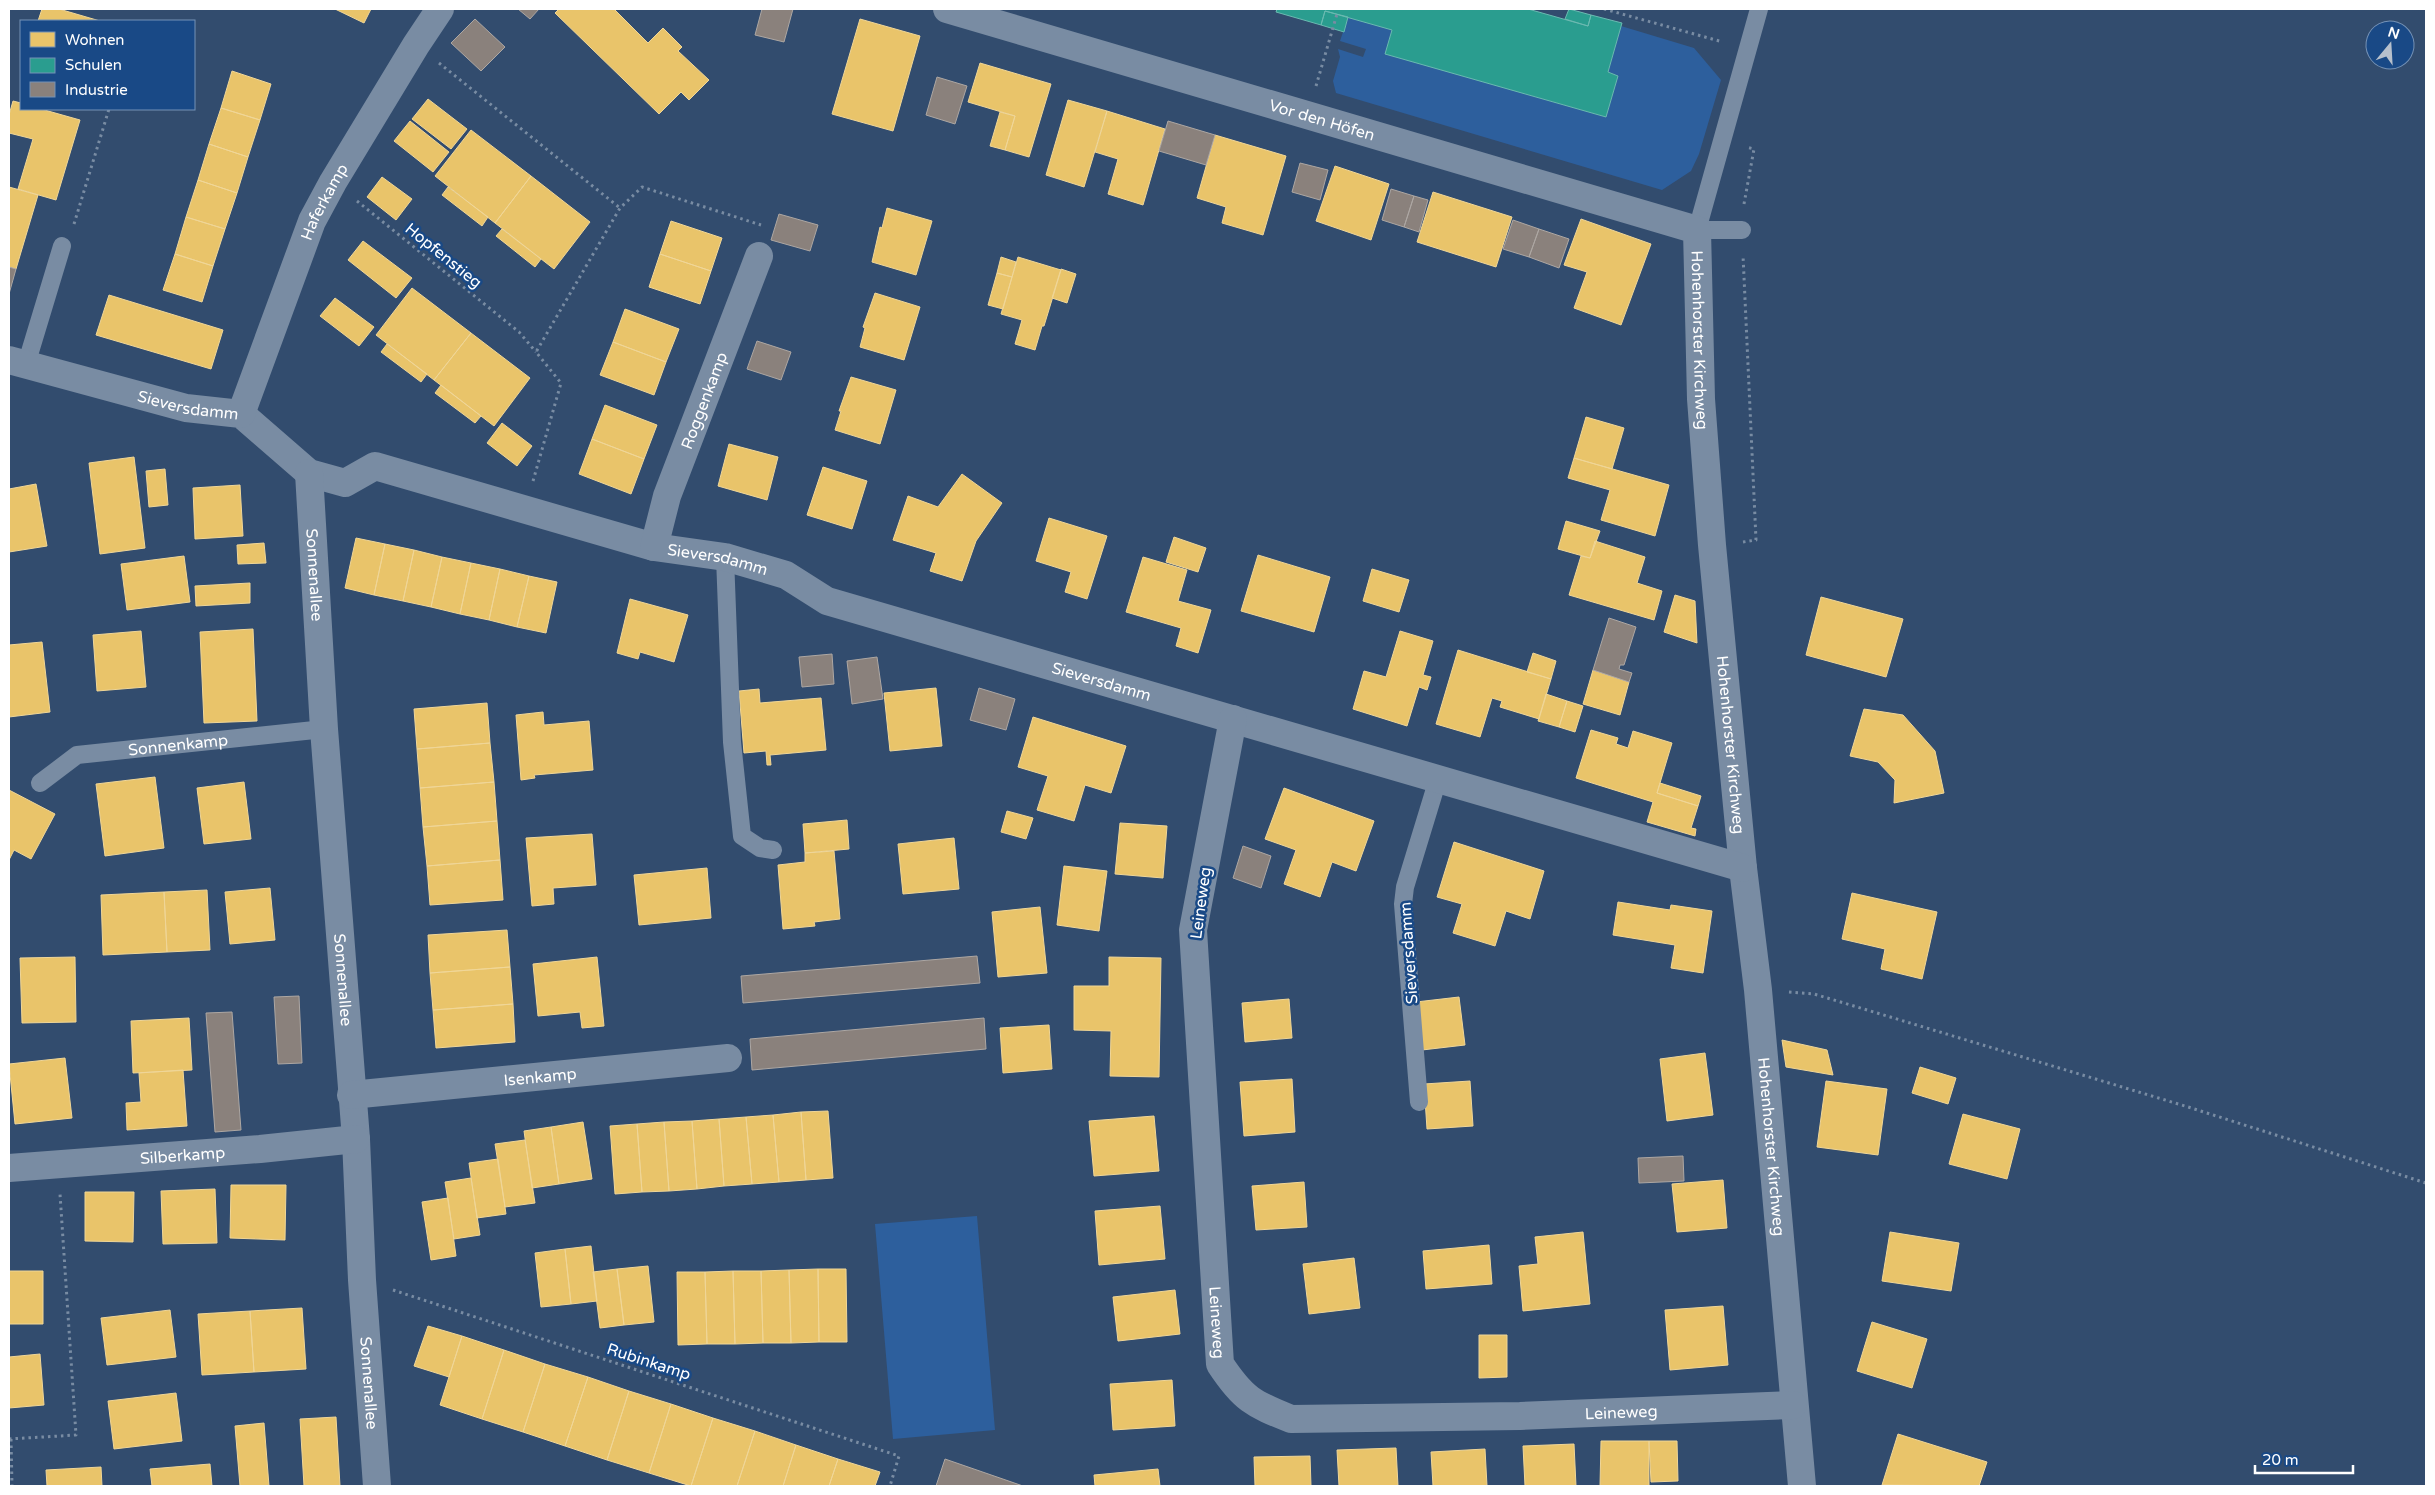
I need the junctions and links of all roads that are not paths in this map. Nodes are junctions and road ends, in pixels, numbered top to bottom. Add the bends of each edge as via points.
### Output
1 (440, 9) edge
2 (947, 9) edge
3 (1759, 9) edge
4 (1697, 230) junction
5 (1742, 230) road end
6 (62, 246) road end
7 (759, 256) road end
8 (18, 363) edge
9 (241, 414) junction
10 (309, 473) junction
11 (654, 546) junction
12 (725, 556) junction
13 (1233, 719) junction
14 (324, 729) junction
15 (1438, 779) junction
16 (40, 783) dead end
17 (773, 850) dead end
18 (1743, 868) junction
19 (728, 1058) dead end
20 (351, 1095) junction
21 (1419, 1102) dead end
22 (356, 1139) junction
23 (9, 1168) edge
24 (1793, 1405) junction
25 (377, 1486) edge
26 (1802, 1486) edge

1 - 9 street, Haferkamp via 312,221
2 - 4 street, Vor den Höfen
3 - 4 lane, Hohenhorster Kirchweg
4 - 5 lane
4 - 18 street, Hohenhorster Kirchweg via 1700,399
6 - 8 lane
7 - 11 street, Roggenkamp via 667,496
8 - 9 street, Sieversdamm via 186,408
9 - 10 street, Sieversdamm
10 - 11 street, Sieversdamm via 345,483 375,466
10 - 14 street, Sonnenallee
11 - 12 street, Sieversdamm
12 - 13 street, Sieversdamm via 786,575 827,601
12 - 17 lane via 732,742 742,836 760,848
13 - 15 street, Sieversdamm
13 - 24 street, Leineweg via 1193,930 1220,1364 1235,1388 1257,1406 1291,1419 1520,1416
14 - 16 lane, Sonnenkamp via 77,755
14 - 20 street, Sonnenallee
15 - 18 street, Sieversdamm
15 - 21 lane, Sieversdamm via 1406,887 1404,904
18 - 24 street, Hohenhorster Kirchweg via 1758,990
19 - 20 street, Isenkamp
20 - 22 street, Sonnenallee
22 - 23 street, Silberkamp
22 - 25 street, Sonnenallee via 362,1280
24 - 26 street, Hohenhorster Kirchweg

